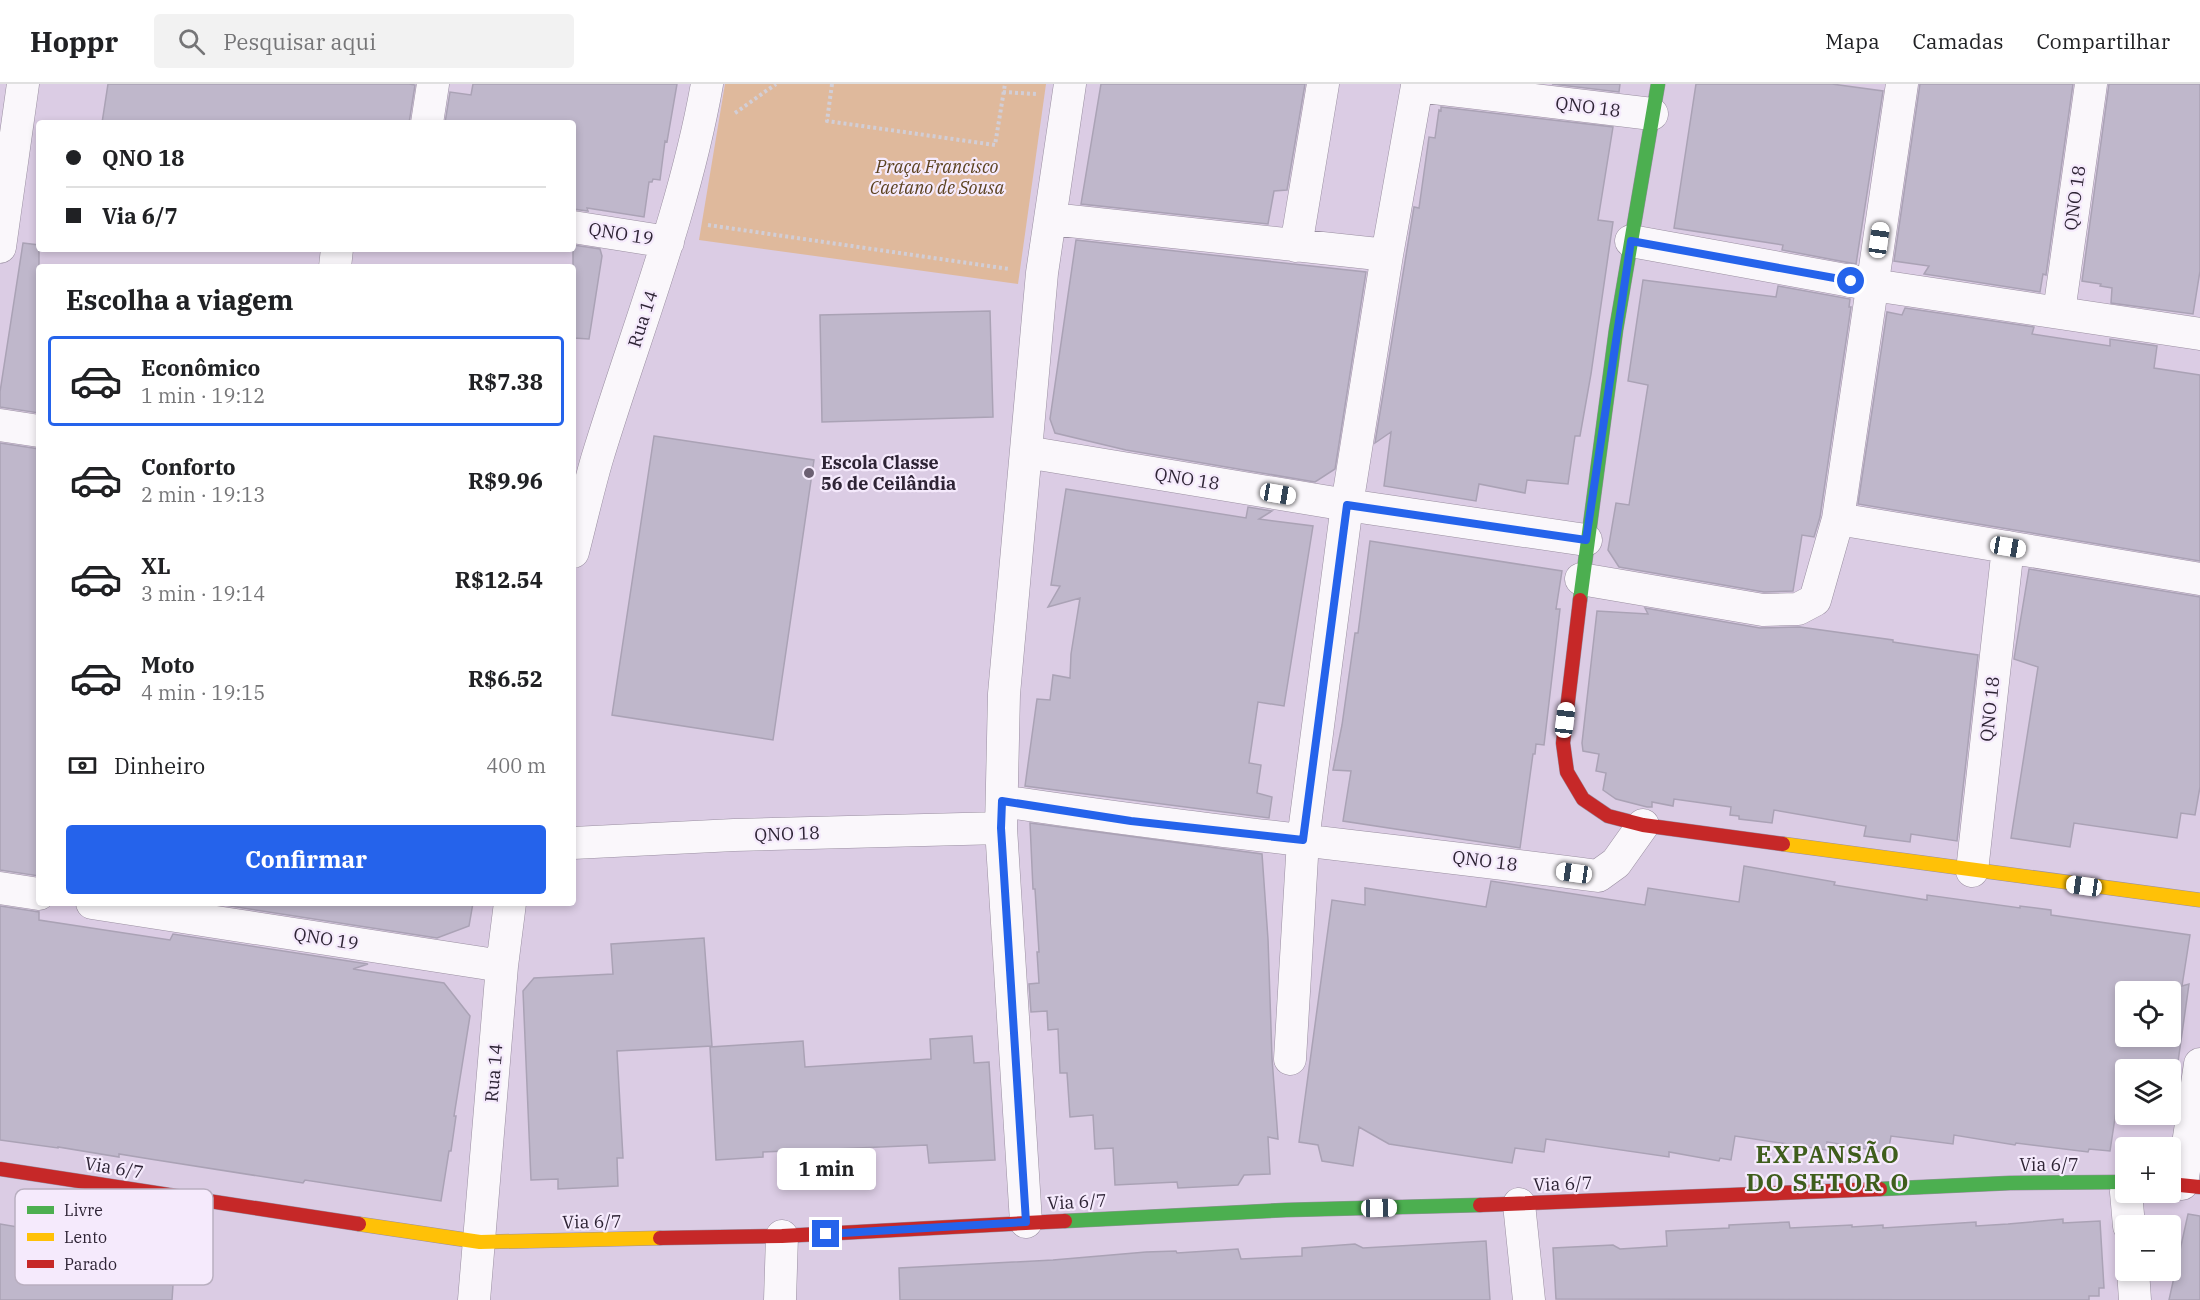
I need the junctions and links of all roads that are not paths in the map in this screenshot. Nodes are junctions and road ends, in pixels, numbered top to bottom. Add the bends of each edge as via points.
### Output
1 (23, 84) edge
2 (433, 84) edge
3 (707, 84) edge
4 (1070, 84) edge
5 (1323, 84) edge
6 (1658, 84) edge
7 (1902, 84) edge
8 (2091, 84) edge
9 (1405, 85) edge
10 (1652, 114) junction
11 (427, 120) edge
12 (17, 153) edge
13 (1051, 219) junction
14 (576, 227) edge
15 (672, 231) junction
16 (1631, 241) junction
17 (1296, 246) junction
18 (0, 247) edge
19 (1387, 255) junction
20 (1873, 285) junction
21 (2059, 312) junction
22 (2200, 334) edge
23 (0, 425) edge
24 (36, 431) edge
25 (1026, 452) junction
26 (1347, 505) junction
27 (1838, 519) junction
28 (576, 540) edge
29 (1586, 540) junction
30 (2008, 547) junction
31 (1581, 579) junction
32 (2200, 579) edge
33 (1001, 815) junction
34 (1643, 825) junction
35 (1303, 840) junction
36 (576, 843) edge
37 (1972, 871) junction
38 (0, 888) edge
39 (36, 894) edge
40 (2200, 900) edge
41 (127, 906) edge
42 (510, 906) edge
43 (151, 908) edge
44 (502, 966) junction
45 (1290, 1059) dead end
46 (2200, 1064) edge
47 (0, 1169) edge
48 (2115, 1183) edge
49 (2184, 1185) edge
50 (132, 1189) edge
51 (213, 1201) edge
52 (1519, 1204) junction
53 (1026, 1222) junction
54 (782, 1236) junction
55 (480, 1242) junction
56 (2134, 1281) edge
57 (474, 1300) edge
58 (780, 1300) edge
59 (1529, 1300) edge
60 (2135, 1300) edge

1 - 12 street
2 - 11 street
3 - 15 street, Rua 14 via 697,140
4 - 13 street
5 - 17 street
6 - 10 street
7 - 20 street
8 - 21 street, QNO 18
9 - 10 street, QNO 18
9 - 19 street, QNO 18
10 - 16 street
12 - 18 street
13 - 17 street
13 - 25 street via 1042,273
14 - 15 street, QNO 19
15 - 28 street, Rua 14 via 597,460
16 - 20 street
16 - 29 street
17 - 19 street
19 - 26 street, QNO 18
20 - 21 street
20 - 27 street
21 - 22 street
23 - 24 street
25 - 26 street, QNO 18
25 - 33 street via 1004,694
26 - 29 street, QNO 18
26 - 35 street, QNO 18
27 - 30 street
27 - 31 street via 1815,600 1798,609 1762,610
29 - 31 street
30 - 32 street
30 - 37 street, QNO 18
31 - 34 street via 1563,743 1567,772 1583,799 1608,816
33 - 35 street, QNO 18 via 1131,821
33 - 36 street, QNO 18 via 745,835
33 - 53 street
34 - 35 street, QNO 18 via 1616,863 1598,876
34 - 37 street
35 - 45 street, QNO 18
37 - 40 street
38 - 39 street
41 - 43 street, QNO 19
42 - 44 street, Rua 14
43 - 44 street, QNO 19
44 - 55 street, Rua 14
46 - 49 street
47 - 50 street, Via 6/7
48 - 52 street, Via 6/7 via 2010,1183
51 - 55 street, Via 6/7
52 - 53 street, Via 6/7
52 - 59 street
53 - 54 street, Via 6/7
54 - 55 street, Via 6/7
54 - 58 street
55 - 57 street
56 - 60 street

